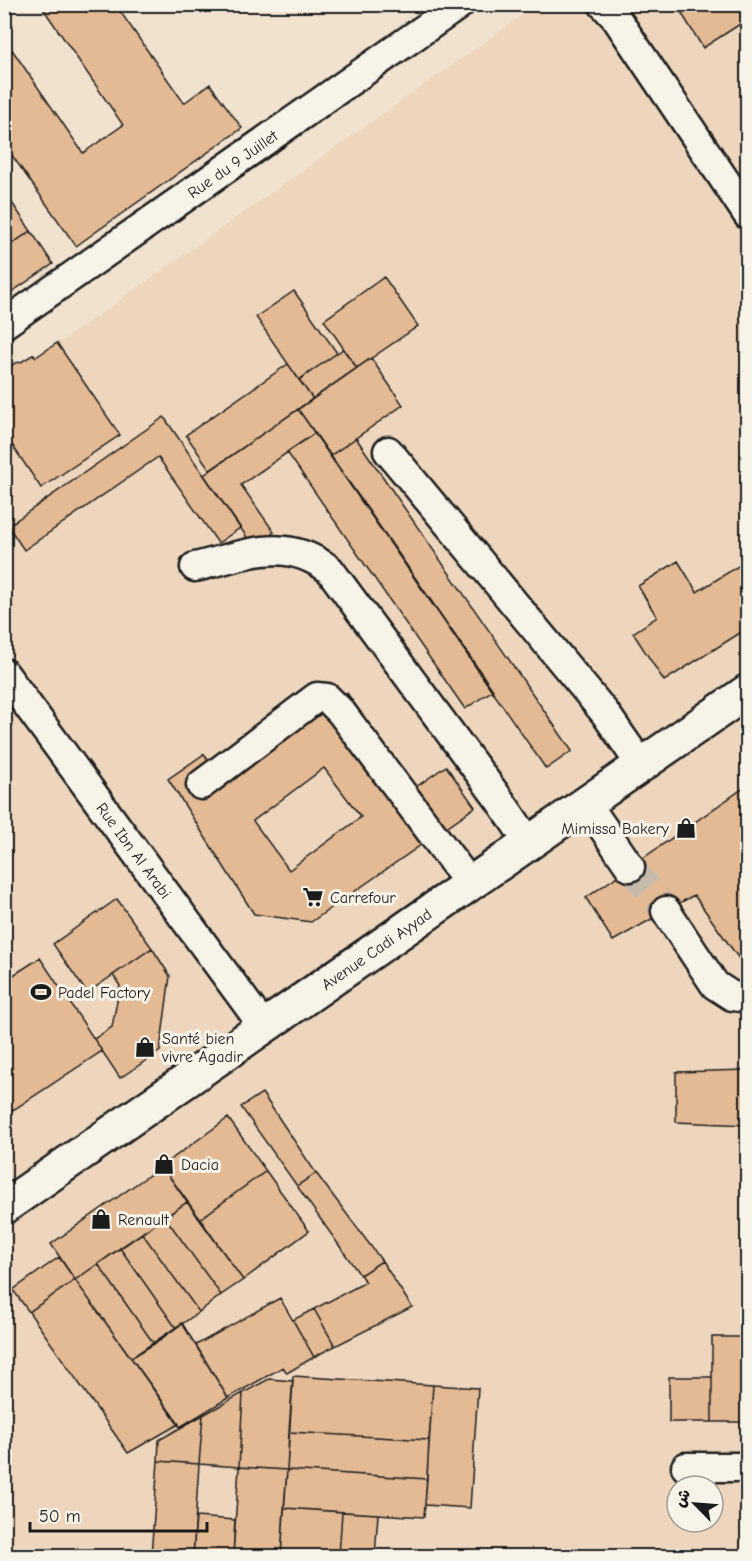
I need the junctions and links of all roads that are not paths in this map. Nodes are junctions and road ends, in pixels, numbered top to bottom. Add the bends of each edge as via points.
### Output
1 (460, 4) edge
2 (610, 9) edge
3 (747, 214) edge
4 (4, 324) edge
5 (388, 451) dead end
6 (195, 567) dead end
7 (4, 673) edge
8 (747, 691) edge
9 (13, 702) edge
10 (641, 765) junction
11 (201, 784) dead end
12 (586, 803) junction
13 (529, 843) junction
14 (630, 867) tunnel mouth
15 (470, 884) junction
16 (666, 911) tunnel mouth
17 (747, 998) edge
18 (264, 1027) junction
19 (4, 1208) edge
20 (686, 1467) dead end
21 (747, 1467) edge

1 - 4 street, Rue du 9 Juillet
2 - 3 street
5 - 10 street via 605,713
6 - 13 street via 274,549 305,555 330,570
7 - 9 street, Rue Ibn Al Arabi
8 - 10 main road, Avenue Cadi Ayyad
9 - 18 street, Rue Ibn Al Arabi
10 - 12 main road, Avenue Cadi Ayyad
11 - 15 street via 317,697 327,698
12 - 13 main road, Avenue Cadi Ayyad
12 - 14 street
13 - 15 main road, Avenue Cadi Ayyad
15 - 18 main road, Avenue Cadi Ayyad
16 - 17 street via 715,985 732,996
18 - 19 main road, Avenue Cadi Ayyad
20 - 21 street

